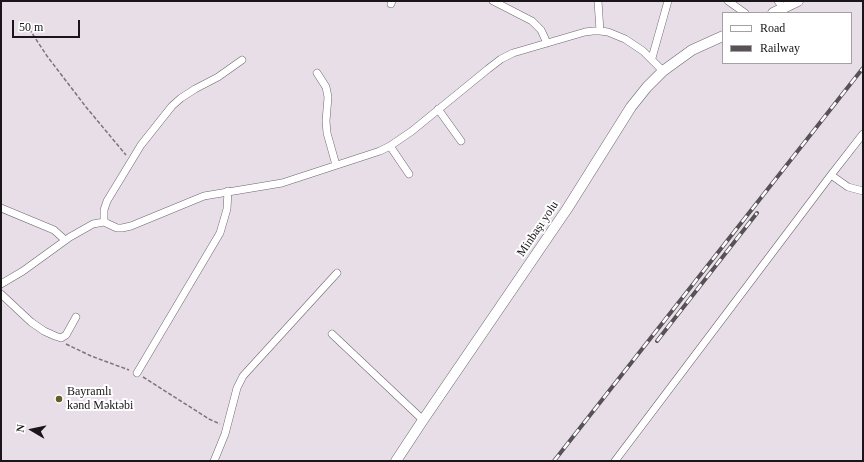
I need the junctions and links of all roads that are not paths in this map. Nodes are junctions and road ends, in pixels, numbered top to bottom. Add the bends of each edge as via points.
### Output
1 (493, 1) edge
2 (598, 1) edge
3 (668, 1) edge
4 (728, 1) edge
5 (798, 1) edge
6 (781, 5) edge
7 (744, 12) edge
8 (773, 12) edge
9 (600, 31) junction
10 (722, 36) edge
11 (547, 43) junction
12 (652, 58) junction
13 (242, 60) dead end
14 (663, 71) junction
15 (317, 73) dead end
16 (438, 109) junction
17 (863, 134) edge
18 (461, 141) dead end
19 (390, 146) junction
20 (336, 165) junction
21 (409, 174) dead end
22 (831, 175) junction
23 (228, 191) junction
24 (863, 192) edge
25 (1, 208) edge
26 (104, 222) junction
27 (65, 240) junction
28 (337, 273) dead end
29 (1, 284) edge
30 (1, 294) edge
31 (76, 317) dead end
32 (332, 334) dead end
33 (137, 373) road end
34 (423, 420) junction
35 (214, 461) edge
36 (396, 461) edge
37 (615, 461) edge

1 - 11 street via 532,21 541,30
2 - 9 street
3 - 12 street
4 - 7 street
5 - 6 street
6 - 8 street
9 - 11 street via 585,32
9 - 12 street via 625,39
10 - 14 street, Minbaşı yolu via 692,50
11 - 16 street via 501,59
12 - 14 street
13 - 26 street via 172,106 141,145 107,201
14 - 34 street, Minbaşı yolu via 646,87 631,107 567,209
15 - 20 street via 326,87 327,133
16 - 18 street
16 - 19 street
17 - 22 street
19 - 20 street via 371,155
19 - 21 street
20 - 23 street via 282,182
22 - 24 street via 848,187
22 - 37 street
23 - 26 street via 188,201 126,227 116,228
23 - 33 street via 227,209 220,233
25 - 27 street via 54,230
26 - 27 street via 93,224
27 - 29 street
28 - 35 street via 243,376
30 - 31 street via 31,322 61,338 66,335
32 - 34 street
34 - 36 street, Minbaşı yolu

